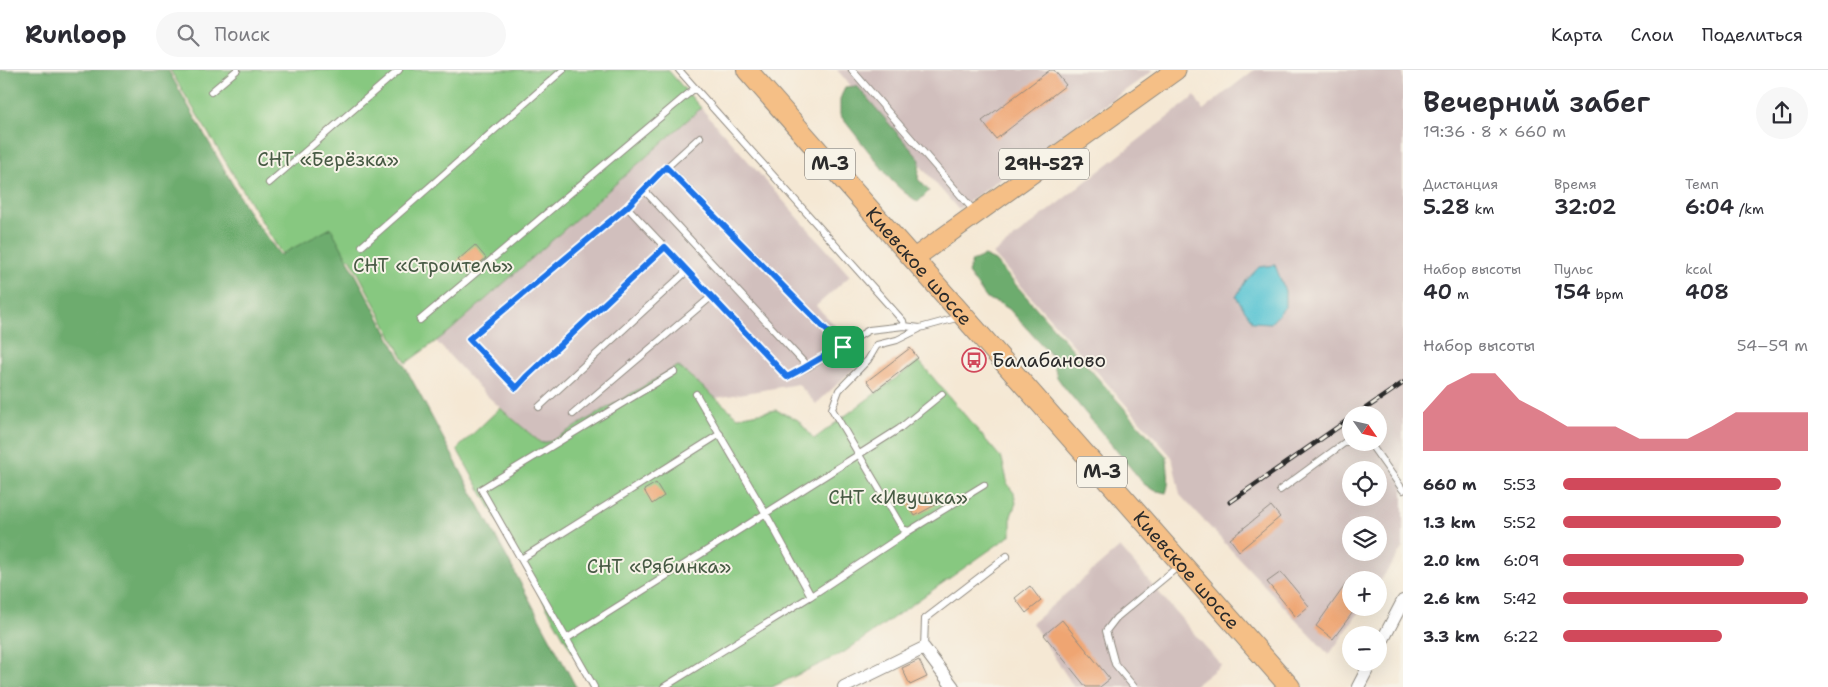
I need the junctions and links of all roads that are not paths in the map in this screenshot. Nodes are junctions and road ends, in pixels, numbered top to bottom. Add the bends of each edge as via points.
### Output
1 (237, 70) edge
2 (399, 70) edge
3 (563, 70) edge
4 (679, 70) edge
5 (747, 70) edge
6 (852, 70) edge
7 (1176, 70) edge
8 (695, 88) junction
9 (211, 92) dead end
10 (700, 137) dead end
11 (666, 167) junction
12 (268, 183) dead end
13 (645, 191) junction
14 (627, 207) junction
15 (976, 213) junction
16 (362, 246) dead end
17 (665, 247) junction
18 (913, 259) junction
19 (688, 271) junction
20 (711, 296) junction
21 (963, 316) junction
22 (420, 320) dead end
23 (904, 326) junction
24 (920, 328) junction
25 (843, 347) junction
26 (808, 367) junction
27 (674, 372) dead end
28 (696, 394) dead end
29 (942, 394) dead end
30 (539, 407) dead end
31 (574, 414) dead end
32 (720, 434) junction
33 (1342, 445) edge
34 (1375, 451) edge
35 (858, 455) junction
36 (984, 485) dead end
37 (1280, 490) dead end
38 (1403, 490) edge
39 (766, 514) junction
40 (909, 531) junction
41 (1008, 556) dead end
42 (521, 559) junction
43 (1182, 564) junction
44 (811, 596) junction
45 (1403, 602) edge
46 (1387, 632) edge
47 (566, 639) junction
48 (924, 648) junction
49 (1366, 671) edge
50 (594, 687) edge
51 (664, 687) edge
52 (844, 687) edge
53 (952, 687) edge
54 (1134, 687) edge
55 (1290, 687) edge
56 (1358, 687) edge

1 - 9 lane
2 - 12 lane
3 - 16 lane
4 - 8 lane
5 - 18 highway, Киевское шоссе / М-3
6 - 15 lane
7 - 15 main road, 29Н-527
8 - 22 lane
8 - 23 lane
10 - 11 lane
11 - 13 lane
11 - 25 lane
13 - 14 lane
13 - 26 lane
14 - 17 lane
14 - 17 lane via 469,339 516,388
15 - 18 main road, 29Н-527
17 - 19 lane
18 - 21 highway, Киевское шоссе / М-3
19 - 20 lane
19 - 30 lane
20 - 26 lane via 787,377
20 - 31 lane
21 - 24 lane
21 - 43 highway, Киевское шоссе / М-3
23 - 24 lane
23 - 25 lane via 869,330
24 - 35 lane via 897,340 877,344 868,360 839,390 832,409
25 - 26 lane
27 - 42 lane via 481,489
28 - 32 lane
29 - 35 lane
32 - 39 lane
32 - 42 lane
33 - 37 lane
34 - 38 lane
35 - 39 lane
35 - 40 lane via 903,529
36 - 40 lane
39 - 44 lane
39 - 47 lane
40 - 44 lane
41 - 48 lane via 925,619
42 - 47 lane
43 - 54 lane via 1116,618 1106,631 1115,664
43 - 55 highway, Киевское шоссе / М-3
44 - 51 lane
45 - 46 street
47 - 50 lane
48 - 52 street
48 - 53 street
49 - 56 street

